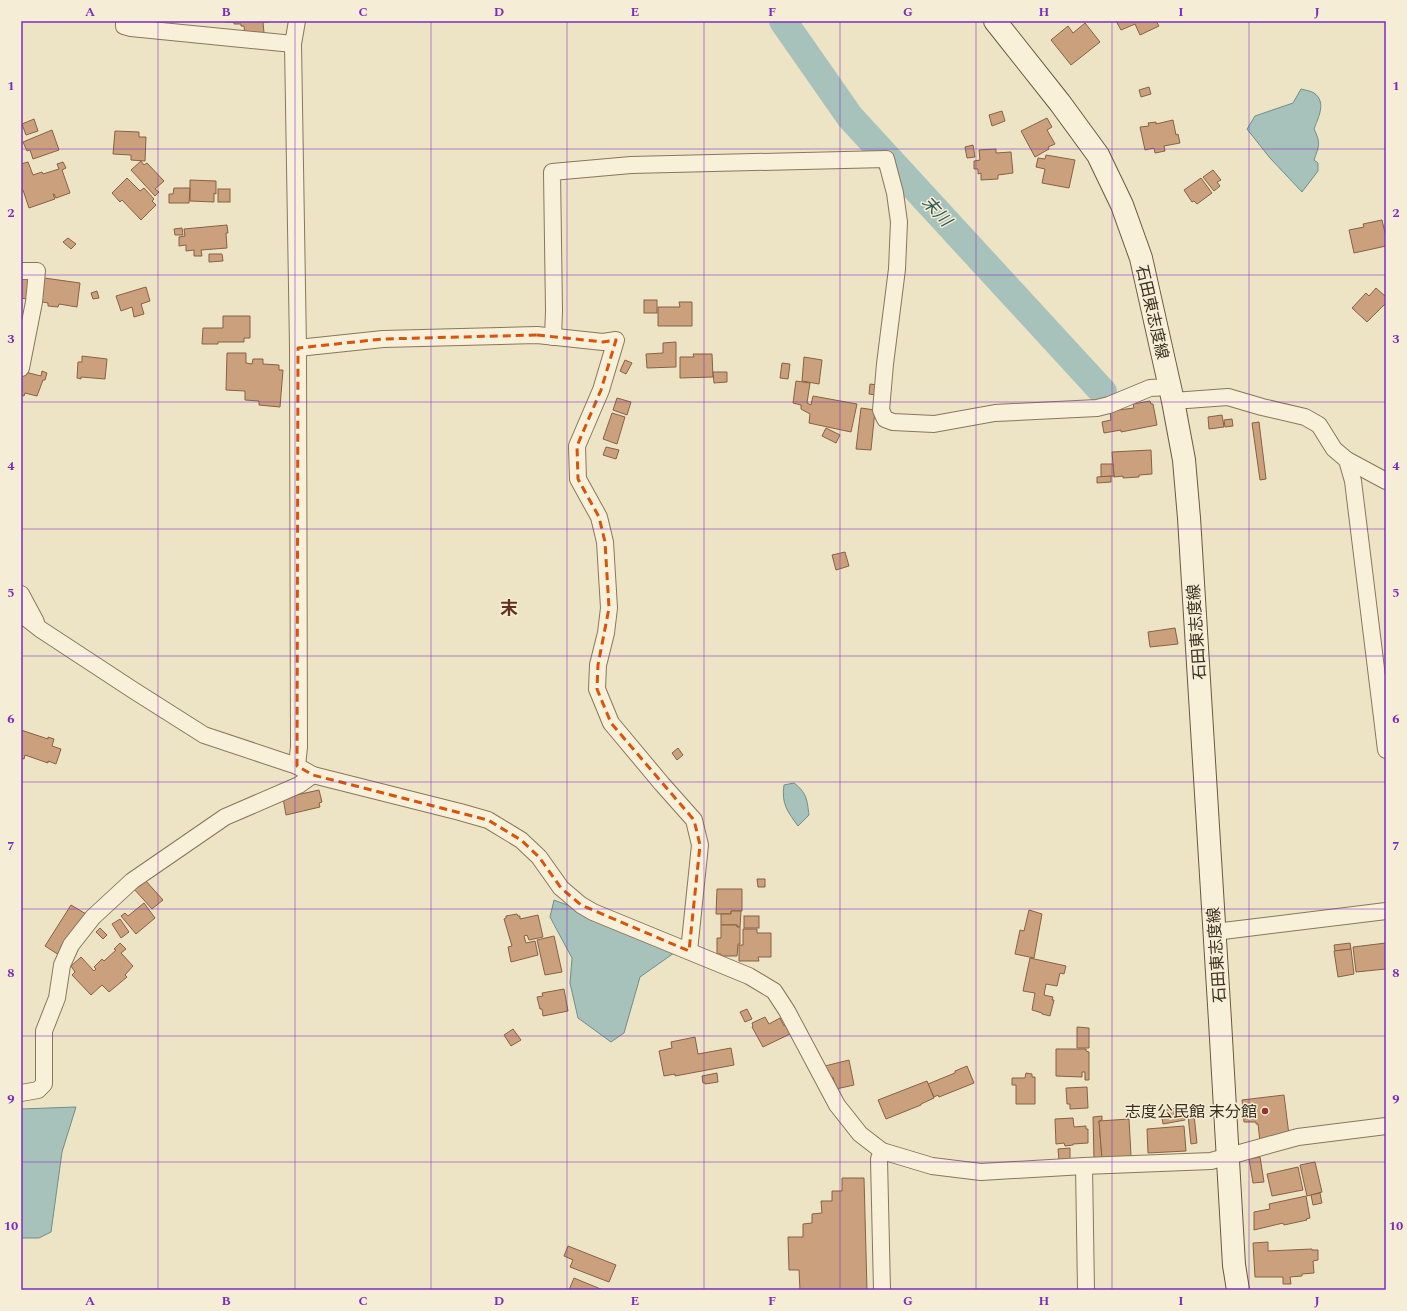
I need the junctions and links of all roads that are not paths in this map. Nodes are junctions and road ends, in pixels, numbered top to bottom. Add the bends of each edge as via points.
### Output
1 (124, 21) edge
2 (297, 21) edge
3 (995, 21) edge
4 (293, 44) junction
5 (21, 271) edge
6 (552, 337) junction
7 (298, 348) junction
8 (21, 368) edge
9 (1171, 394) junction
10 (1347, 460) junction
11 (1386, 481) edge
12 (21, 594) edge
13 (21, 614) edge
14 (40, 629) junction
15 (1384, 719) edge
16 (1386, 750) edge
17 (297, 766) junction
18 (314, 775) junction
19 (1386, 911) edge
20 (1215, 932) junction
21 (689, 951) junction
22 (21, 1093) edge
23 (1386, 1126) edge
24 (882, 1151) junction
25 (1228, 1157) junction
26 (1084, 1166) junction
27 (882, 1290) edge
28 (1086, 1290) edge
29 (1238, 1290) edge

1 - 4 street via 124,26 131,28
2 - 4 street
3 - 9 main road, 石田東志度線 via 1098,155 1122,205 1141,258
4 - 7 street
5 - 8 street via 37,272
6 - 7 street via 537,334 383,339
6 - 9 street via 552,172 631,165 886,159 899,222 897,269 880,410 885,419 893,422 934,424 995,412 1097,408 1150,388
6 - 21 street via 603,342 616,340 601,390 577,446 578,479 599,517 605,542 609,608 598,664 597,689 611,723 694,820 700,845
7 - 17 street via 300,747
9 - 10 street via 1228,397 1305,416 1319,425 1334,449
9 - 20 main road, 石田東志度線 via 1184,460
10 - 11 street
10 - 15 street
12 - 14 street
13 - 14 street
14 - 17 street via 204,735
15 - 16 street
17 - 18 street
18 - 21 street via 488,820 521,840 539,857 561,888 581,905
18 - 22 street via 299,785 225,817 132,881 92,917 71,945 62,964 57,998 44,1031 44,1084 38,1090
19 - 20 street
20 - 25 main road, 石田東志度線
21 - 24 street via 749,976 774,991 837,1105 860,1134
23 - 25 street via 1298,1137
24 - 26 street via 932,1166 981,1172
24 - 27 street
25 - 26 street via 1211,1161
25 - 29 main road, 石田東志度線 via 1234,1265
26 - 28 street

